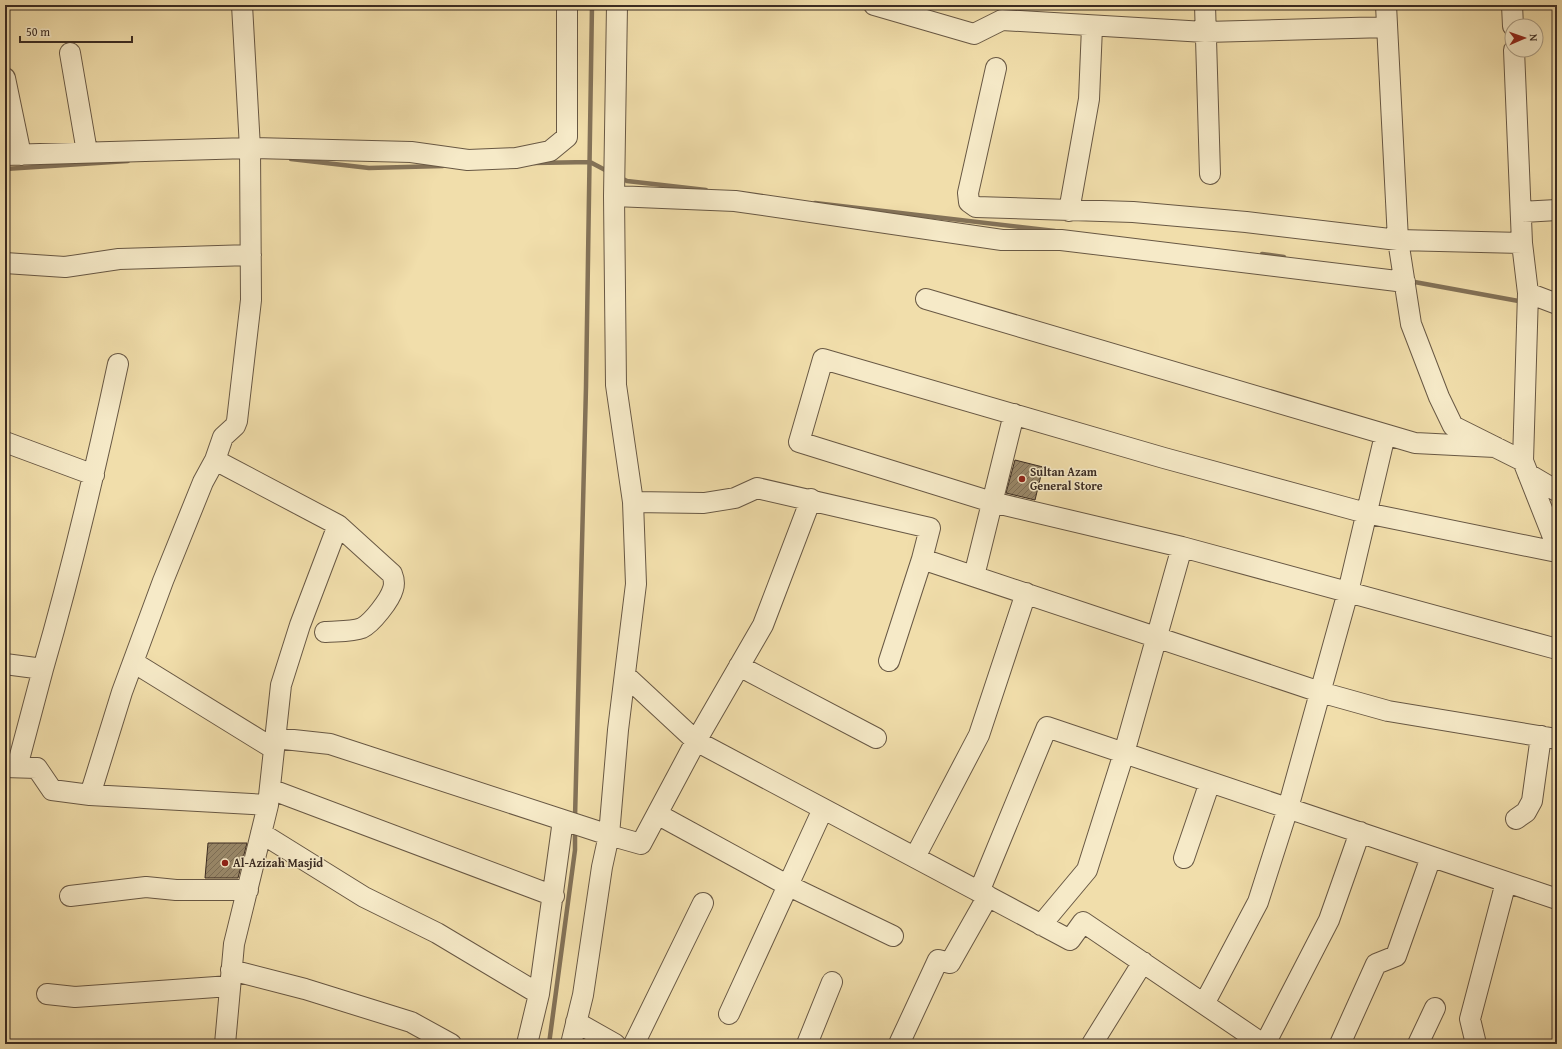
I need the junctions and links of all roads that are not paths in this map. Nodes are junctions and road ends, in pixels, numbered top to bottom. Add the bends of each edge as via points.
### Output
1 (242, 5) edge
2 (567, 5) edge
3 (617, 5) edge
4 (874, 5) edge
5 (1205, 5) edge
6 (1386, 5) edge
7 (1512, 5) edge
8 (1513, 18) edge
9 (1387, 26) junction
10 (1092, 27) junction
11 (1205, 32) junction
12 (70, 53) dead end
13 (1514, 58) edge
14 (996, 68) dead end
15 (5, 78) edge
16 (250, 148) junction
17 (87, 152) junction
18 (13, 155) edge
19 (1210, 174) dead end
20 (614, 196) junction
21 (1557, 210) edge
22 (1069, 211) junction
23 (1522, 212) junction
24 (1398, 240) junction
25 (1522, 243) junction
26 (251, 255) junction
27 (5, 263) edge
28 (1405, 282) junction
29 (1528, 293) junction
30 (926, 299) dead end
31 (1557, 304) edge
32 (118, 364) dead end
33 (1014, 414) junction
34 (1385, 435) junction
35 (5, 442) edge
36 (1495, 447) junction
37 (215, 460) junction
38 (1525, 468) junction
39 (94, 475) junction
40 (1557, 491) edge
41 (811, 499) junction
42 (633, 502) junction
43 (992, 502) junction
44 (1366, 513) junction
45 (338, 525) junction
46 (1182, 546) junction
47 (1557, 547) edge
48 (1557, 552) edge
49 (922, 559) junction
50 (974, 576) junction
51 (1348, 592) junction
52 (1026, 593) junction
53 (325, 632) dead end
54 (1156, 638) junction
55 (1557, 649) edge
56 (889, 661) dead end
57 (133, 662) junction
58 (5, 664) edge
59 (739, 666) junction
60 (42, 669) junction
61 (625, 675) junction
62 (1320, 692) junction
63 (876, 738) dead end
64 (1549, 738) edge
65 (696, 741) junction
66 (275, 743) junction
67 (1124, 753) junction
68 (11, 767) edge
69 (1210, 782) junction
70 (90, 795) junction
71 (269, 797) junction
72 (823, 808) junction
73 (1288, 808) junction
74 (657, 814) junction
75 (1516, 819) dead end
76 (567, 821) junction
77 (603, 832) junction
78 (1360, 832) junction
79 (262, 833) junction
80 (915, 857) junction
81 (1431, 857) junction
82 (1184, 858) dead end
83 (1506, 882) junction
84 (787, 885) junction
85 (248, 890) junction
86 (984, 894) junction
87 (70, 896) dead end
88 (554, 896) junction
89 (1557, 899) edge
90 (703, 903) dead end
91 (1041, 925) junction
92 (893, 936) dead end
93 (1142, 962) junction
94 (231, 978) junction
95 (832, 982) dead end
96 (47, 994) dead end
97 (539, 994) junction
98 (1204, 1004) junction
99 (1435, 1008) dead end
100 (729, 1014) dead end
101 (576, 1022) junction
102 (225, 1044) edge
103 (452, 1044) edge
104 (527, 1044) edge
105 (571, 1044) edge
106 (615, 1044) edge
107 (634, 1044) edge
108 (807, 1044) edge
109 (899, 1044) edge
110 (1092, 1044) edge
111 (1264, 1044) edge
112 (1340, 1044) edge
113 (1418, 1044) edge
114 (1476, 1044) edge

1 - 16 street
2 - 16 street via 567,137 550,151 516,158 468,160 411,152
3 - 20 street
4 - 10 street via 969,33 980,32 1002,20
5 - 11 street
6 - 9 street
7 - 8 street
9 - 11 street
9 - 24 street
10 - 11 street
10 - 22 street via 1089,99
11 - 19 street
12 - 17 street
13 - 23 street
14 - 22 street via 971,177 969,202 976,207 984,208
15 - 18 street
16 - 17 street
16 - 26 street
17 - 18 street
20 - 28 street via 734,200 1002,240 1061,240
20 - 42 street via 616,385
21 - 23 street
22 - 24 street via 1133,212
23 - 25 street
24 - 25 street
24 - 28 street
25 - 29 street
26 - 27 street via 120,259 65,267
26 - 37 street via 251,300 237,422 223,437
28 - 36 street via 1411,324 1438,397 1453,426
29 - 31 street
29 - 38 street
30 - 34 street
32 - 39 street
33 - 43 street
33 - 43 street via 823,359 799,442
33 - 44 street
34 - 36 street via 1415,443
34 - 44 street
35 - 39 street
36 - 38 street
37 - 45 street
37 - 57 street via 203,482
38 - 40 street
38 - 47 street
39 - 60 street via 63,601
41 - 42 street via 757,488 735,498 704,503
41 - 49 street via 930,528
41 - 59 street via 763,625
42 - 61 street via 636,584
43 - 46 street
43 - 50 street
44 - 48 street
44 - 51 street
45 - 53 street via 392,574 394,581 393,589 384,605 366,625 355,629
45 - 66 street via 300,625 281,685
46 - 51 street
46 - 54 street
49 - 50 street
49 - 56 street
50 - 52 street
51 - 55 street
51 - 62 street
52 - 54 street
52 - 80 street via 979,735
54 - 62 street
54 - 67 street
57 - 66 street
57 - 70 street
58 - 60 street
59 - 63 street
59 - 65 street
60 - 68 street
61 - 65 street
61 - 77 street
62 - 64 street via 1388,711
62 - 73 street
64 - 75 street via 1532,802 1526,812
65 - 72 street
65 - 74 street
66 - 71 street
66 - 76 street via 330,744
67 - 69 street
67 - 86 street via 1047,727
67 - 91 street via 1087,870
68 - 70 street via 38,768 52,790
69 - 73 street
69 - 82 street
70 - 71 street
71 - 79 street
71 - 88 street
72 - 80 street
72 - 84 street
73 - 78 street
73 - 98 street via 1258,902
74 - 77 street via 641,844
74 - 84 street
76 - 77 street
76 - 88 street
77 - 101 street via 602,867 583,995
78 - 81 street
78 - 111 street via 1329,920
79 - 85 street
79 - 97 street via 364,897 437,934
80 - 86 street
81 - 83 street
81 - 112 street via 1396,956 1376,964
83 - 89 street
83 - 114 street via 1470,1019
84 - 92 street
84 - 100 street
85 - 87 street via 176,890 146,887
85 - 94 street via 234,944
86 - 91 street
86 - 109 street via 950,963 938,960
88 - 97 street
90 - 107 street
91 - 93 street via 1070,940 1083,922
93 - 98 street
93 - 110 street
94 - 96 street via 75,996
94 - 102 street
94 - 103 street via 305,989 411,1022
95 - 108 street
97 - 104 street
98 - 111 street
99 - 113 street
101 - 105 street
101 - 106 street

